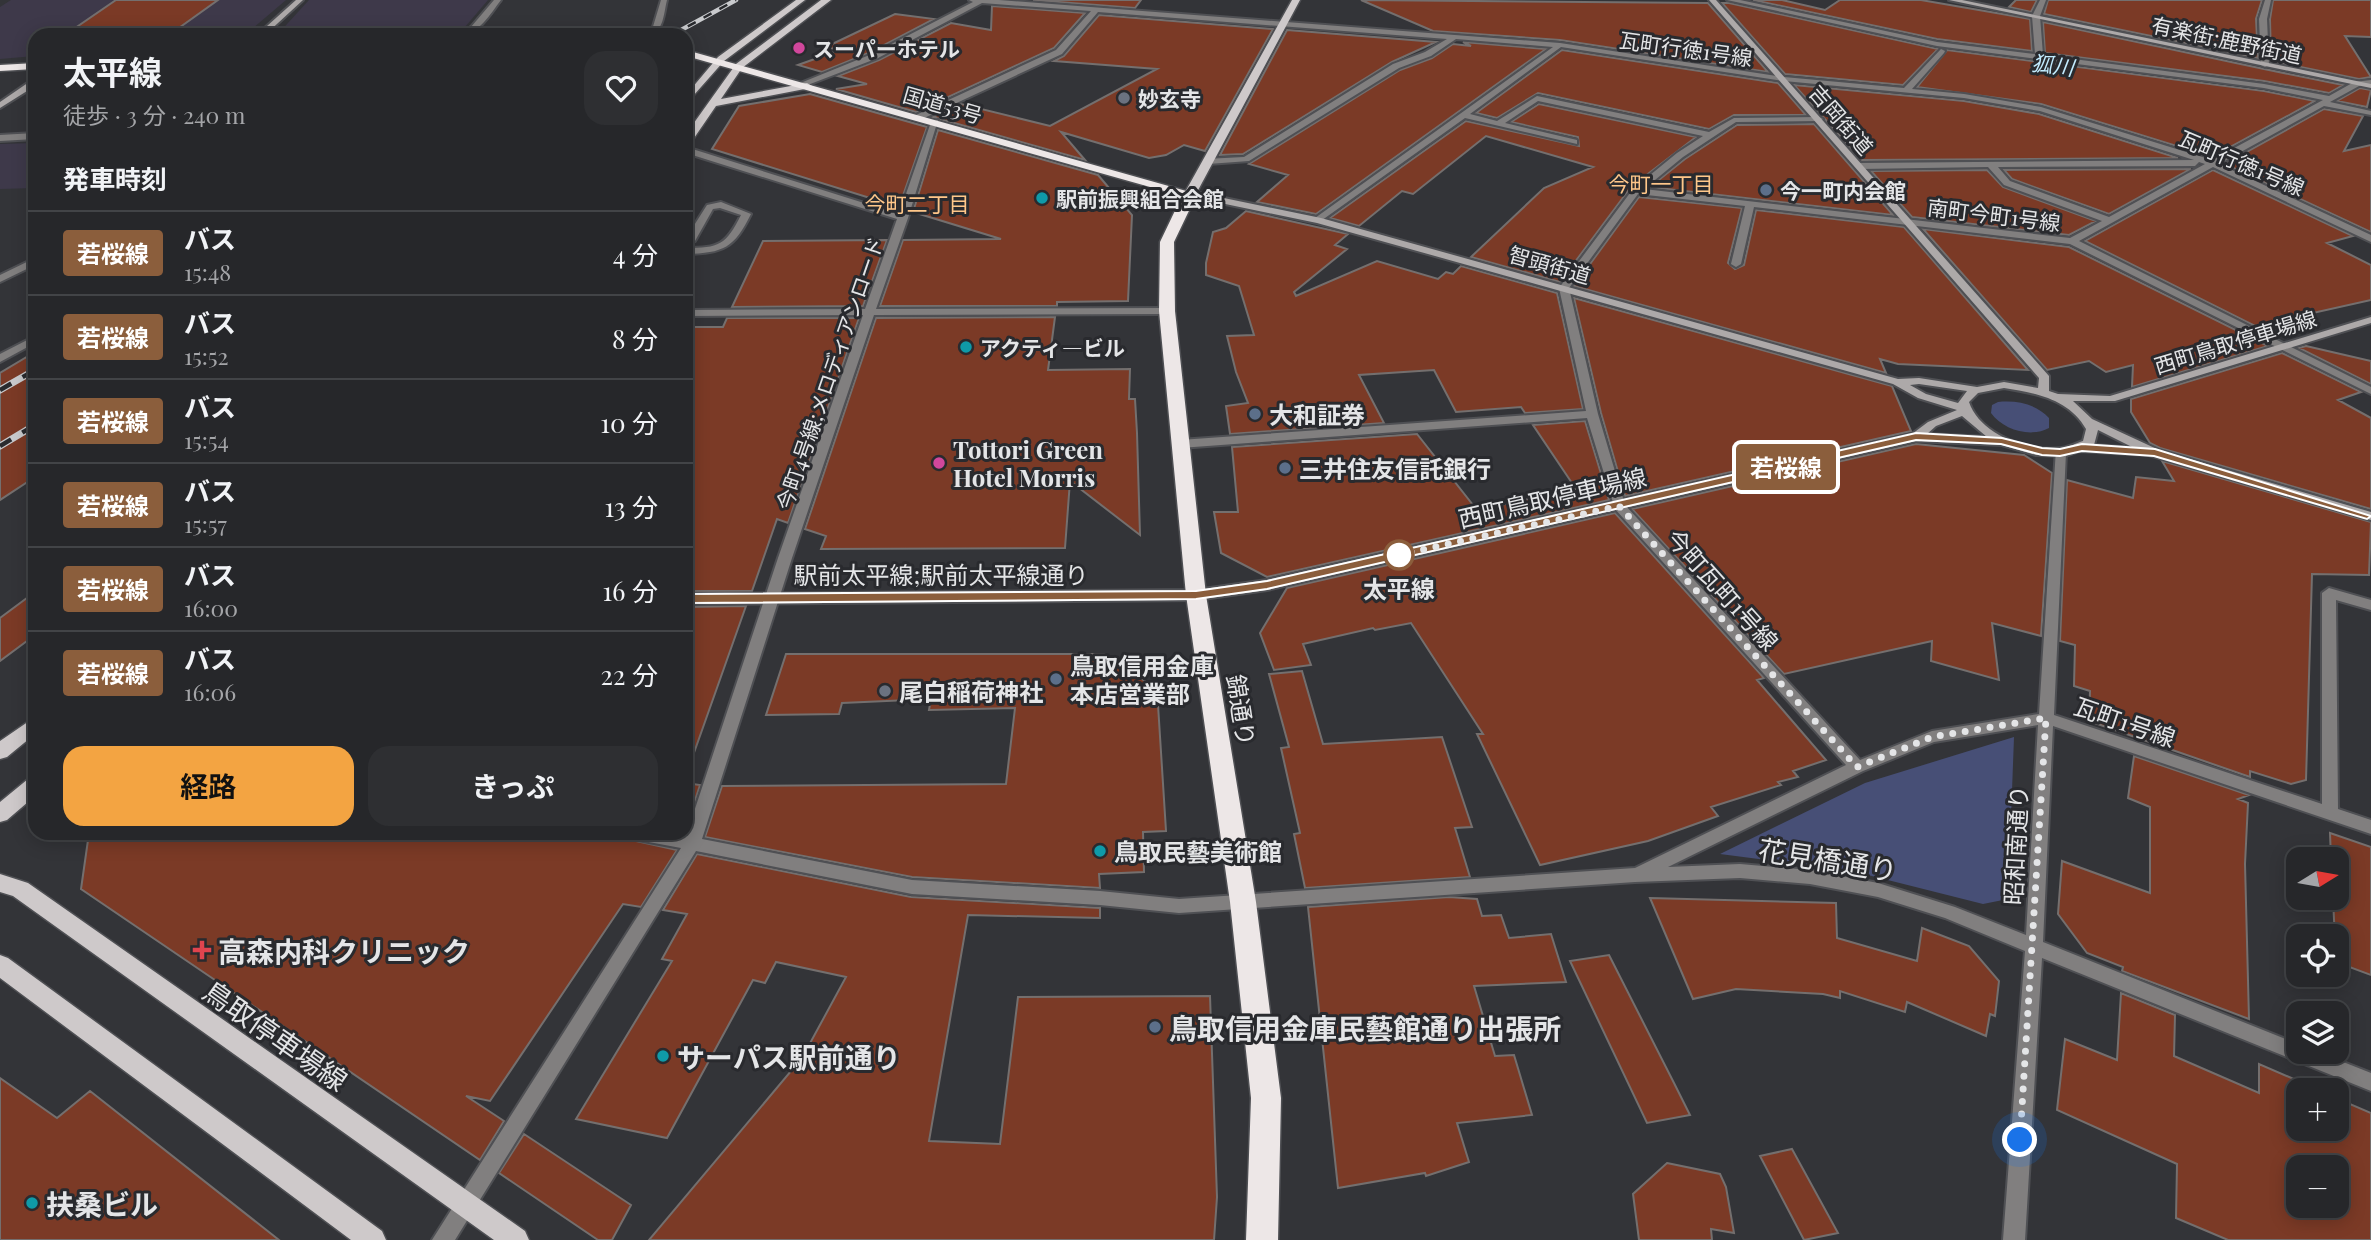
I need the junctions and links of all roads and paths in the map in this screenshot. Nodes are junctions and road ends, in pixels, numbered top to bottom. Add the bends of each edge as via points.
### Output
1 (300, 0) edge
2 (498, 0) edge
3 (664, 0) edge
4 (801, 0) edge
5 (827, 0) edge
6 (972, 0) edge
7 (1296, 0) edge
8 (1712, 0) edge
9 (1730, 0) edge
10 (1952, 0) edge
11 (2043, 0) edge
12 (2268, 0) edge
13 (980, 1) edge
14 (1096, 10) junction
15 (2036, 16) junction
16 (1281, 26) junction
17 (269, 28) edge
18 (475, 28) edge
19 (656, 28) edge
20 (1453, 38) junction
21 (1560, 45) junction
22 (1941, 51) dead end
23 (693, 54) edge
24 (2039, 57) junction
25 (719, 61) junction
26 (2265, 65) junction
27 (28, 66) edge
28 (740, 66) junction
29 (0, 68) edge
30 (1784, 79) junction
31 (2357, 83) junction
32 (2371, 84) edge
33 (805, 85) junction
34 (28, 87) edge
35 (1907, 89) junction
36 (693, 93) edge
37 (2328, 101) junction
38 (711, 103) junction
39 (0, 106) edge
40 (2371, 113) edge
41 (1464, 115) junction
42 (919, 117) junction
43 (1819, 119) junction
44 (936, 122) junction
45 (1498, 124) junction
46 (693, 131) edge
47 (1710, 135) junction
48 (28, 136) edge
49 (0, 138) edge
50 (1574, 142) dead end
51 (693, 152) edge
52 (1208, 161) junction
53 (2211, 163) junction
54 (1990, 164) junction
55 (1860, 166) junction
56 (1636, 191) junction
57 (1190, 194) junction
58 (1750, 203) junction
59 (903, 218) junction
60 (2106, 219) junction
61 (1318, 220) junction
62 (1909, 221) junction
63 (693, 237) edge
64 (2371, 239) edge
65 (2072, 241) junction
66 (693, 251) edge
67 (1736, 264) dead end
68 (28, 265) edge
69 (0, 279) edge
70 (1564, 288) junction
71 (1167, 311) junction
72 (693, 313) edge
73 (870, 313) junction
74 (2371, 320) edge
75 (28, 343) edge
76 (2280, 347) junction
77 (0, 359) edge
78 (1896, 382) junction
79 (1973, 389) junction
80 (2371, 391) edge
81 (2049, 395) junction
82 (2111, 399) junction
83 (1963, 410) junction
84 (1592, 414) junction
85 (2087, 419) junction
86 (1916, 437) junction
87 (2002, 441) junction
88 (1180, 444) junction
89 (2082, 447) junction
90 (2060, 452) junction
91 (2155, 453) junction
92 (1619, 506) junction
93 (2371, 516) edge
94 (1196, 595) junction
95 (693, 598) edge
96 (773, 598) junction
97 (2371, 605) edge
98 (2046, 718) junction
99 (28, 730) edge
100 (0, 752) edge
101 (1857, 767) junction
102 (28, 790) edge
103 (2330, 813) junction
104 (0, 814) edge
105 (2371, 827) edge
106 (672, 840) edge
107 (692, 844) junction
108 (1635, 875) junction
109 (0, 883) edge
110 (1242, 902) junction
111 (2034, 946) junction
112 (0, 965) edge
113 (2371, 1082) edge
114 (466, 1206) junction
115 (373, 1240) edge
116 (443, 1240) edge
117 (516, 1240) edge
118 (1262, 1240) edge
119 (2014, 1240) edge

1 - 17 street
2 - 18 street
3 - 19 street
4 - 25 main road
5 - 28 main road
6 - 13 street, 瓦町行徳1号線
7 - 16 main road
8 - 30 street, 吉岡街道
9 - 24 street via 1937,44
10 - 15 street, 有楽街;鹿野街道
11 - 15 street
12 - 26 street via 2263,19
13 - 14 street, 瓦町行徳1号線
13 - 33 street via 874,56
14 - 16 street, 瓦町行徳1号線
14 - 42 street via 1059,52
15 - 24 street
15 - 26 street, 有楽街;鹿野街道
16 - 20 street, 瓦町行徳1号線
16 - 52 main road
20 - 21 street, 瓦町行徳1号線
20 - 52 street via 1396,66 1245,159
21 - 30 street, 瓦町行徳1号線
21 - 41 street
22 - 35 street
23 - 25 highway, 国道53号
24 - 37 street via 2264,86
25 - 28 highway, 国道53号
25 - 36 main road
26 - 31 street, 有楽街;鹿野街道
27 - 29 highway
28 - 33 highway, 国道53号
28 - 38 main road
30 - 35 street, 瓦町行徳1号線
30 - 43 street, 吉岡街道
31 - 32 street, 南町今町1号線
31 - 37 street, 南町今町1号線
33 - 38 main road
33 - 42 highway, 国道53号
34 - 39 street
35 - 53 street, 瓦町行徳1号線 via 2041,109
37 - 40 street
37 - 53 street, 南町今町1号線
38 - 46 main road
41 - 45 street
41 - 61 street
42 - 44 highway, 国道53号
43 - 47 street via 1734,120
43 - 55 street, 吉岡街道
44 - 57 highway, 国道53号
44 - 59 street, 今町4号線;メロディアンロード
45 - 47 street via 1537,98
45 - 50 street
47 - 56 street
48 - 49 street
51 - 59 street
52 - 57 main road
53 - 54 street
53 - 60 street, 南町今町1号線
53 - 64 street, 瓦町行徳1号線
54 - 55 street
54 - 60 street via 2007,183
55 - 62 street, 吉岡街道
56 - 58 street, 南町今町1号線
56 - 70 street
57 - 61 street, 智頭街道
57 - 71 highway, 錦通り via 1167,242
58 - 62 street, 南町今町1号線
58 - 67 street
59 - 73 street, 今町4号線;メロディアンロード
60 - 65 street, 南町今町1号線
61 - 70 street, 智頭街道
62 - 65 street, 南町今町1号線
62 - 81 street, 吉岡街道 via 2045,378
63 - 66 street via 710,206 746,214 732,242 717,251
65 - 76 street
68 - 69 street
70 - 78 street, 智頭街道
70 - 84 street, 今町瓦町1号線
71 - 73 street
71 - 88 highway, 錦通り
72 - 73 street
73 - 96 street, 今町4号線;メロディアンロード
74 - 76 street, 西町鳥取停車場線
75 - 77 street
76 - 80 street
76 - 82 street, 西町鳥取停車場線
78 - 79 street, 智頭街道
78 - 83 street, 智頭街道
79 - 81 street, 西町鳥取停車場線 via 2004,385
79 - 83 street via 1962,401
81 - 82 street, 西町鳥取停車場線
81 - 85 street, 西町鳥取停車場線
82 - 85 street, 西町鳥取停車場線
83 - 86 street, 西町鳥取停車場線
83 - 87 street, 西町鳥取停車場線 via 1978,427
84 - 88 street
84 - 92 street, 今町瓦町1号線
85 - 89 street via 2092,437
85 - 91 street
86 - 87 street, 西町鳥取停車場線
86 - 92 street, 西町鳥取停車場線
87 - 90 street, 西町鳥取停車場線
88 - 94 highway, 錦通り
89 - 90 street, 西町鳥取停車場線
89 - 91 street
90 - 98 street, 昭和南通り
91 - 93 street
92 - 94 street, 西町鳥取停車場線 via 1267,585
92 - 101 street, 今町瓦町1号線
94 - 96 street, 駅前太平線;駅前太平線通り
94 - 110 highway, 錦通り
95 - 96 street, 駅前太平線;駅前太平線通り
96 - 107 street, 今町4号線;メロディアンロード
97 - 103 street via 2329,593
98 - 101 street, 瓦町1号線 via 1932,737
98 - 103 street, 瓦町1号線
98 - 111 street, 昭和南通り
99 - 100 main road
101 - 108 street, 瓦町1号線
102 - 104 main road
103 - 105 street, 瓦町1号線
106 - 107 street, 花見橋通り
107 - 110 street, 花見橋通り via 912,887 1178,906
107 - 114 street, 今町4号線;メロディアンロード
108 - 110 street, 花見橋通り
108 - 111 street, 花見橋通り via 1740,871 1810,877 1878,890
109 - 114 main road, 鳥取停車場線 via 20,889
110 - 118 highway, 錦通り via 1266,1098
111 - 113 street, 花見橋通り
111 - 119 street, 昭和南通り
112 - 115 main road
114 - 116 street, 今町4号線;メロディアンロード
114 - 117 main road, 鳥取停車場線

